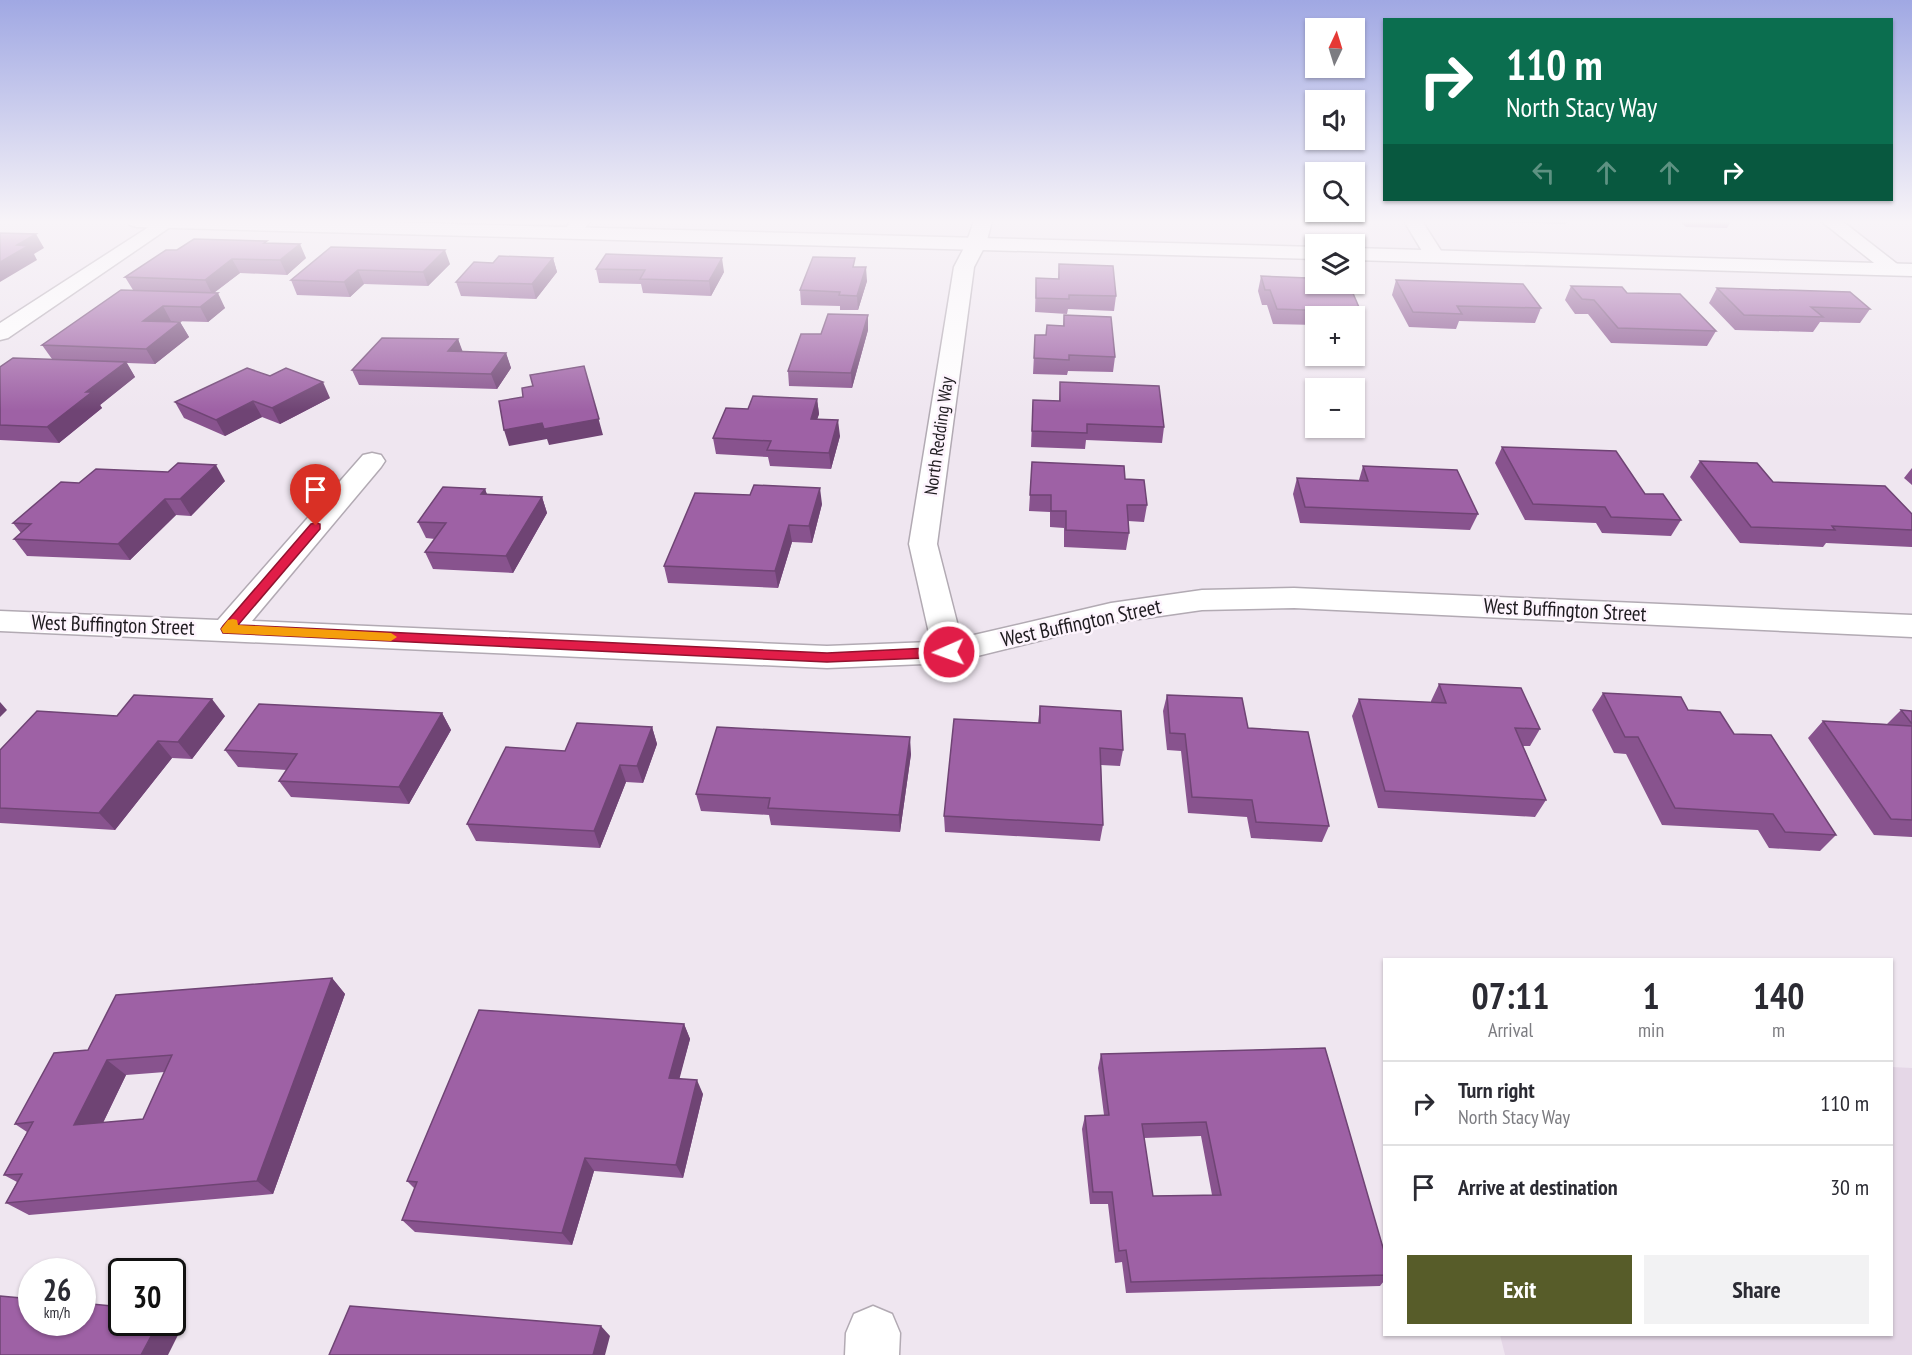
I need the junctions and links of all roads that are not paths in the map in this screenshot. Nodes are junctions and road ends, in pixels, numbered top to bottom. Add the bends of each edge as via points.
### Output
1 (74, 284) edge
2 (961, 284) edge
3 (0, 333) edge
4 (372, 461) dead end
5 (0, 621) edge
6 (1912, 626) edge
7 (228, 629) junction
8 (949, 652) junction

1 - 3 street
2 - 8 street, North Redding Way via 923,544
4 - 7 street
5 - 7 street, West Buffington Street
6 - 8 street, West Buffington Street via 1294,598 1202,600 1111,613
7 - 8 street, West Buffington Street via 827,657

